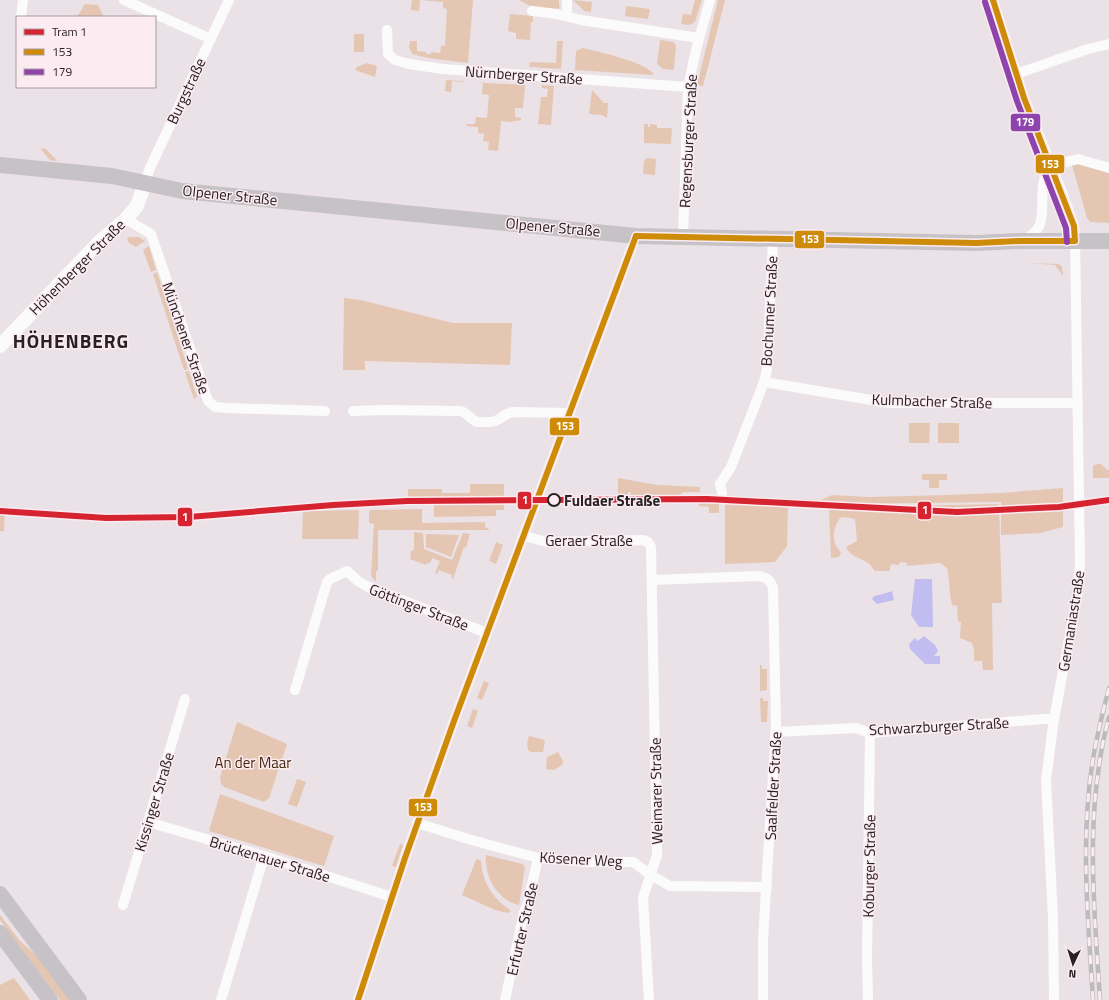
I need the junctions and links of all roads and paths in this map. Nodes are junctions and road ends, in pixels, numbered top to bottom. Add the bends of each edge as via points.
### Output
1 (23, 0) edge
2 (124, 0) edge
3 (228, 0) edge
4 (567, 0) edge
5 (710, 0) edge
6 (993, 0) edge
7 (532, 11) dead end
8 (21, 16) edge
9 (567, 16) junction
10 (387, 30) dead end
11 (699, 38) junction
12 (211, 39) junction
13 (1109, 44) edge
14 (1016, 74) junction
15 (688, 87) junction
16 (0, 165) edge
17 (1051, 166) junction
18 (1109, 168) edge
19 (145, 183) junction
20 (126, 219) junction
21 (636, 236) junction
22 (683, 236) junction
23 (773, 239) junction
24 (1014, 241) junction
25 (1109, 241) edge
26 (1075, 242) junction
27 (0, 346) edge
28 (764, 382) junction
29 (1078, 403) junction
30 (325, 411) dead end
31 (353, 411) dead end
32 (570, 413) junction
33 (722, 493) dead end
34 (524, 536) junction
35 (652, 580) junction
36 (487, 633) junction
37 (295, 690) dead end
38 (185, 699) dead end
39 (1054, 719) junction
40 (776, 732) junction
41 (870, 733) junction
42 (148, 822) junction
43 (417, 823) junction
44 (264, 856) junction
45 (538, 858) junction
46 (651, 875) junction
47 (767, 888) junction
48 (0, 894) edge
49 (392, 897) junction
50 (123, 905) dead end
51 (0, 932) edge
52 (50, 1000) edge
53 (79, 1000) edge
54 (221, 1000) edge
55 (358, 1000) edge
56 (506, 1000) edge
57 (649, 1000) edge
58 (763, 1000) edge
59 (868, 1000) edge
60 (1054, 1000) edge

1 - 8 street
2 - 12 street
3 - 12 street, Burgstraße
4 - 9 street
5 - 11 street, Regensburger Straße
6 - 14 street, Germaniastraße
7 - 9 street
9 - 11 street
10 - 15 street, Nürnberger Straße via 388,54 395,60 409,64 465,71
11 - 15 street, Regensburger Straße
12 - 19 street, Burgstraße
13 - 14 street
14 - 17 street, Germaniastraße
15 - 22 street, Regensburger Straße
16 - 19 main road, Olpener Straße via 108,175
17 - 18 street via 1078,159
17 - 24 street via 1044,181 1043,209 1039,225 1028,237
17 - 26 street, Germaniastraße via 1074,226
19 - 20 street, Höhenberger Straße via 137,206
19 - 21 main road, Olpener Straße via 187,191
20 - 27 street, Höhenberger Straße via 98,242
20 - 30 street, Münchener Straße via 151,234 208,402 216,407 227,408
21 - 22 main road, Olpener Straße
21 - 32 street
22 - 23 main road, Olpener Straße
23 - 24 main road, Olpener Straße via 982,243
23 - 28 street, Bochumer Straße via 768,362
24 - 26 main road, Olpener Straße
25 - 26 main road, Olpener Straße
26 - 29 street, Germaniastraße
28 - 29 street, Kulmbacher Straße via 889,403
28 - 33 street, Bochumer Straße via 731,467 720,484
29 - 39 street, Germaniastraße via 1078,591
31 - 32 street via 460,411 465,412 474,421 493,423 513,412
32 - 34 street
34 - 35 street, Geraer Straße via 547,542 646,541 651,547
34 - 36 street
35 - 40 street, Saalfelder Straße via 764,577 772,583
35 - 46 street, Weimarer Straße via 658,855
36 - 37 street, Göttinger Straße via 368,587 347,571 327,582
36 - 43 street
38 - 42 street, Kissinger Straße
39 - 41 street, Schwarzburger Straße
39 - 60 street, Germaniastraße via 1046,780
40 - 41 street, Schwarzburger Straße via 856,728
40 - 47 street, Saalfelder Straße
41 - 59 street, Koburger Straße
42 - 44 street, Brückenauer Straße
42 - 50 street, Kissinger Straße
43 - 45 street, Kösener Weg
43 - 49 street
44 - 49 street, Brückenauer Straße
44 - 54 street
45 - 46 street, Kösener Weg via 585,862 633,862
45 - 56 street, Erfurter Straße
46 - 47 street, Kösener Weg via 670,886
46 - 57 street, Weimarer Straße via 643,898
47 - 58 street, Saalfelder Straße via 763,940
48 - 53 main road
49 - 55 street
51 - 52 main road

